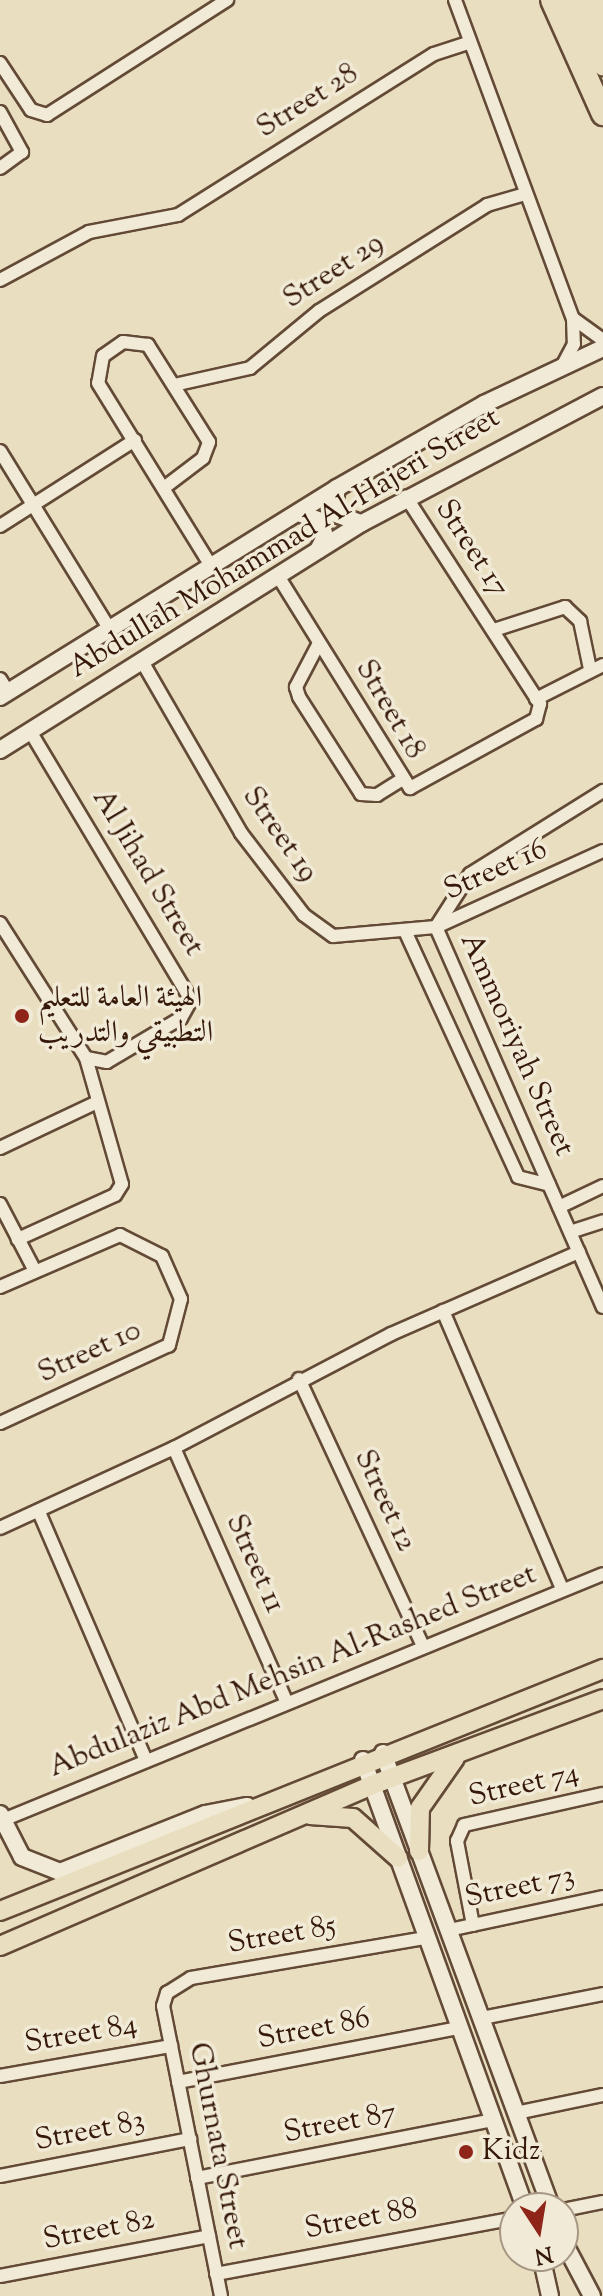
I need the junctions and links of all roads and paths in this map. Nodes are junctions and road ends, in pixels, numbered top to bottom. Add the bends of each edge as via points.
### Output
1 (227, 0) edge
2 (455, 0) edge
3 (551, 0) edge
4 (573, 0) edge
5 (592, 0) edge
6 (603, 29) edge
7 (470, 42) junction
8 (603, 64) edge
9 (1, 67) edge
10 (0, 112) edge
11 (603, 114) edge
12 (0, 168) edge
13 (523, 195) junction
14 (0, 280) edge
15 (573, 319) junction
16 (603, 340) edge
17 (603, 348) edge
18 (562, 367) junction
19 (174, 385) junction
20 (603, 396) edge
21 (585, 404) junction
22 (603, 407) edge
23 (135, 440) junction
24 (0, 451) edge
25 (165, 487) junction
26 (337, 488) junction
27 (406, 497) junction
28 (33, 505) junction
29 (298, 513) junction
30 (362, 523) junction
31 (0, 526) edge
32 (316, 551) junction
33 (211, 566) junction
34 (278, 576) junction
35 (110, 630) junction
36 (494, 630) junction
37 (319, 643) junction
38 (143, 663) junction
39 (603, 665) edge
40 (590, 669) junction
41 (3, 689) edge
42 (536, 699) junction
43 (30, 731) junction
44 (0, 750) edge
45 (403, 779) junction
46 (603, 791) edge
47 (603, 851) edge
48 (0, 923) edge
49 (436, 927) junction
50 (406, 933) junction
51 (86, 1058) junction
52 (95, 1103) junction
53 (0, 1148) edge
54 (549, 1185) junction
55 (603, 1186) edge
56 (0, 1204) edge
57 (559, 1207) junction
58 (603, 1221) edge
59 (570, 1232) junction
60 (18, 1239) junction
61 (579, 1252) junction
62 (35, 1271) junction
63 (0, 1287) edge
64 (603, 1307) edge
65 (443, 1311) junction
66 (299, 1379) junction
67 (0, 1423) edge
68 (174, 1448) junction
69 (39, 1512) junction
70 (0, 1528) edge
71 (603, 1574) edge
72 (562, 1589) junction
73 (422, 1644) junction
74 (603, 1669) edge
75 (603, 1699) edge
76 (286, 1701) junction
77 (475, 1746) junction
78 (383, 1753) junction
79 (363, 1760) junction
80 (146, 1761) junction
81 (392, 1776) junction
82 (372, 1785) junction
83 (603, 1794) edge
84 (247, 1806) junction
85 (291, 1818) junction
86 (1, 1819) edge
87 (419, 1851) junction
88 (398, 1858) junction
89 (603, 1897) edge
90 (0, 1911) edge
91 (473, 1925) junction
92 (449, 1930) junction
93 (426, 1938) junction
94 (0, 1946) edge
95 (603, 1994) edge
96 (474, 1997) junction
97 (450, 2005) junction
98 (163, 2006) joint
99 (482, 2018) junction
100 (459, 2028) junction
101 (171, 2046) junction
102 (0, 2076) edge
103 (178, 2082) junction
104 (603, 2095) edge
105 (516, 2113) junction
106 (492, 2120) junction
107 (190, 2139) junction
108 (530, 2151) junction
109 (508, 2163) junction
110 (0, 2176) edge
111 (197, 2178) junction
112 (519, 2192) edge
113 (545, 2192) edge
114 (603, 2202) edge
115 (579, 2207) edge
116 (499, 2221) edge
117 (209, 2236) junction
118 (579, 2271) edge
119 (545, 2272) edge
120 (216, 2274) junction
121 (0, 2276) edge
122 (221, 2296) edge
123 (550, 2296) edge
124 (592, 2296) edge

1 - 9 street via 47,115 31,110
2 - 7 street
3 - 11 highway
4 - 8 highway
5 - 6 highway
7 - 13 street
7 - 14 street, Street 28 via 434,54 178,215 89,232
10 - 12 street via 22,152
13 - 15 street
13 - 19 street, Street 29 via 487,205 319,311 250,368
15 - 16 street
15 - 18 street via 574,344
17 - 18 main road, Abdullah Mohammad Al-Hajeri Street
18 - 26 main road, Abdullah Mohammad Al-Hajeri Street
19 - 23 street via 140,339 103,356 98,383
19 - 25 street via 209,453
20 - 21 main road, Abdullah Mohammad Al-Hajeri Street
21 - 22 street
21 - 27 main road, Abdullah Mohammad Al-Hajeri Street
23 - 25 street
23 - 28 street
24 - 28 street
25 - 33 street
26 - 29 main road, Abdullah Mohammad Al-Hajeri Street
26 - 30 main road via 333,513
27 - 30 main road, Abdullah Mohammad Al-Hajeri Street
27 - 36 street, Street 17
28 - 31 street
28 - 35 street
29 - 32 main road via 314,516 324,528
29 - 33 main road, Abdullah Mohammad Al-Hajeri Street
30 - 32 main road, Abdullah Mohammad Al-Hajeri Street
32 - 34 main road, Abdullah Mohammad Al-Hajeri Street
33 - 35 main road, Abdullah Mohammad Al-Hajeri Street
34 - 37 street, Street 18
34 - 38 main road, Abdullah Mohammad Al-Hajeri Street
35 - 41 main road, Abdullah Mohammad Al-Hajeri Street
36 - 40 street, Street 17 via 565,607 580,621
36 - 42 street, Street 17
37 - 45 street, Street 18
37 - 45 street, Street 18 via 296,687 299,697 361,794 377,795
38 - 43 main road, Abdullah Mohammad Al-Hajeri Street
38 - 50 street, Street 19 via 241,833 304,915 333,936
39 - 40 street
40 - 42 street
42 - 45 street via 536,719 417,787
43 - 44 main road, Abdullah Mohammad Al-Hajeri Street
43 - 51 street, Al Jihad Street via 191,1000 181,1018 107,1062
46 - 49 street, Street 16 via 470,874
47 - 49 street, Street 16
48 - 51 street
49 - 50 street, Street 19
49 - 54 street, Ammoriyah Street
50 - 54 street, Ammoriyah Street via 518,1177 526,1185
51 - 52 street
52 - 53 street
52 - 60 street via 120,1189
54 - 57 street, Ammoriyah Street
55 - 57 street
56 - 60 street
57 - 59 street, Ammoriyah Street
58 - 59 street
59 - 61 street, Ammoriyah Street
60 - 62 street
61 - 64 street, Ammoriyah Street
61 - 65 street
62 - 63 street, Street 10
62 - 67 street, Street 10 via 120,1235 135,1239 171,1269 181,1315 169,1345
65 - 66 street
65 - 72 street
66 - 68 street
66 - 73 street, Street 12
68 - 69 street
68 - 76 street, Street 11
69 - 70 street
69 - 80 street
71 - 72 street, Abdulaziz Abd Mehsin Al-Rashed Street
72 - 73 street, Abdulaziz Abd Mehsin Al-Rashed Street
73 - 76 street, Abdulaziz Abd Mehsin Al-Rashed Street
74 - 78 main road
75 - 77 main road
76 - 80 street, Abdulaziz Abd Mehsin Al-Rashed Street
77 - 81 main road
77 - 87 main road via 428,1788
78 - 79 main road
78 - 81 main road
79 - 82 main road
79 - 84 main road
80 - 86 street, Abdulaziz Abd Mehsin Al-Rashed Street
81 - 82 main road
81 - 87 main road
82 - 85 main road
82 - 88 main road
83 - 91 street, Street 74 via 464,1825 457,1841
84 - 86 main road via 205,1814 60,1872 22,1857
84 - 90 main road
85 - 88 main road via 353,1818
85 - 94 main road
87 - 92 main road
88 - 93 main road
89 - 91 street, Street 73
91 - 92 street, Street 73
92 - 96 main road
93 - 97 main road
93 - 98 street, Street 85 via 191,1978 173,1986
95 - 99 street
96 - 97 main road via 459,1991
96 - 99 main road
97 - 100 main road
98 - 101 street, Ghurnata Street
99 - 105 main road
100 - 103 street, Street 86
100 - 106 main road
101 - 102 street, Street 84
101 - 103 street, Ghurnata Street
103 - 107 street, Ghurnata Street
104 - 105 street
105 - 108 main road
106 - 109 main road
106 - 111 street, Street 87
107 - 110 street, Street 83
107 - 111 street, Ghurnata Street
108 - 109 main road via 523,2165
108 - 113 main road
109 - 112 main road
111 - 117 street, Ghurnata Street
114 - 115 street
116 - 120 street, Street 88
117 - 120 street, Ghurnata Street
117 - 121 street, Street 82
118 - 124 main road
119 - 123 main road
120 - 122 street, Ghurnata Street

